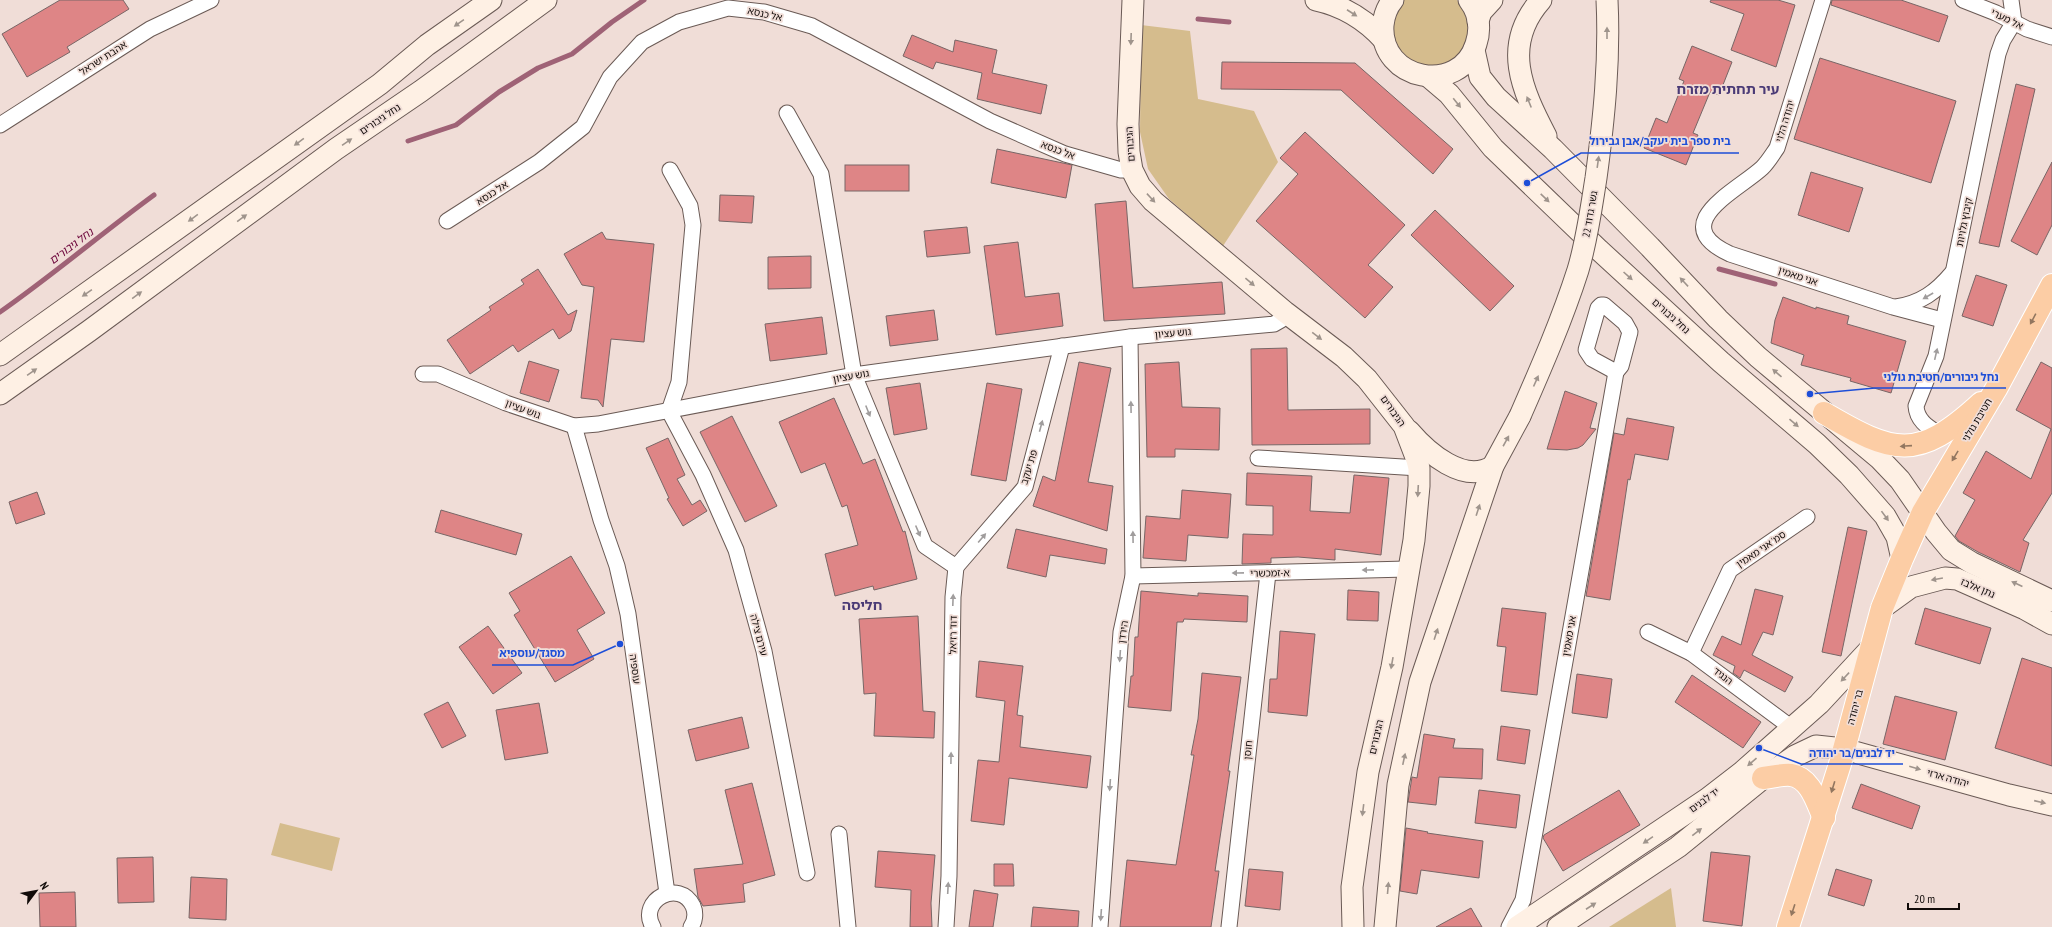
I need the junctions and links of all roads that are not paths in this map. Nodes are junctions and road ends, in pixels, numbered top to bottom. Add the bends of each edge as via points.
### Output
1 (211, 0) edge
2 (491, 0) edge
3 (546, 0) edge
4 (1133, 0) edge
5 (1316, 0) edge
6 (1393, 0) edge
7 (1469, 0) edge
8 (1492, 0) edge
9 (1541, 0) edge
10 (1607, 0) edge
11 (1822, 0) edge
12 (1963, 0) edge
13 (2011, 0) edge
14 (1478, 21) junction
15 (2014, 22) junction
16 (2052, 38) edge
17 (1384, 40) junction
18 (1474, 50) junction
19 (1429, 77) junction
20 (787, 114) dead end
21 (0, 125) edge
22 (1553, 149) junction
23 (670, 170) dead end
24 (1132, 170) junction
25 (447, 221) dead end
26 (1707, 239) joint
27 (1954, 270) junction
28 (2052, 285) edge
29 (1893, 307) junction
30 (1285, 312) junction
31 (1942, 320) junction
32 (1130, 337) junction
33 (1062, 346) junction
34 (0, 355) edge
35 (1616, 372) dead end
36 (423, 374) dead end
37 (854, 375) junction
38 (1996, 389) junction
39 (0, 394) edge
40 (669, 411) junction
41 (1824, 413) junction
42 (574, 426) junction
43 (1404, 426) junction
44 (1940, 435) junction
45 (1258, 458) dead end
46 (1492, 466) junction
47 (1419, 468) junction
48 (1923, 512) junction
49 (1808, 517) dead end
50 (1902, 559) junction
51 (956, 568) junction
52 (1407, 569) junction
53 (1268, 573) junction
54 (1133, 576) junction
55 (2052, 601) edge
56 (1882, 608) junction
57 (2052, 624) edge
58 (1648, 632) dead end
59 (1872, 648) junction
60 (1691, 653) junction
61 (1792, 728) junction
62 (1844, 749) junction
63 (1763, 778) junction
64 (2052, 805) edge
65 (1824, 818) junction
66 (839, 834) dead end
67 (807, 873) dead end
68 (667, 893) junction
69 (1523, 900) junction
70 (1545, 909) junction
71 (653, 927) edge
72 (691, 927) edge
73 (848, 927) edge
74 (946, 927) edge
75 (1100, 927) edge
76 (1229, 927) edge
77 (1353, 927) edge
78 (1385, 927) edge
79 (1509, 927) edge
80 (1517, 927) edge
81 (1558, 927) edge
82 (1788, 927) edge

1 - 21 street, אהבת ישראל via 150,29
2 -> 34 main road via 428,45 380,84
39 -> 3 main road, נחל גיבורים
4 -> 24 main road, הגיבורים via 1128,124
5 -> 17 main road via 1355,14
6 - 17 main road via 1384,17
7 - 14 main road
8 - 14 main road via 1481,12
22 -> 9 main road via 1534,114 1522,83 1517,55 1524,27
46 -> 10 main road, גשר גדוד 22, bridge via 1520,416 1543,365 1578,269 1591,215 1601,144 1607,74
11 - 26 street, יהודה הלוי via 1777,148 1762,167 1722,197 1713,207 1705,219 1704,230
12 - 15 street, אל מערי
13 - 15 street
14 - 18 main road via 1478,36
15 - 16 street, אל מערי
15 - 27 street, קיבוץ גלויות via 1998,54
17 - 19 main road via 1392,56 1404,68
18 - 19 main road via 1466,62 1455,70
18 - 22 main road via 1480,77 1487,87
19 -> 50 main road, נחל גיבורים via 1449,94 1493,148 1599,250 1849,475 1885,516 1897,538
20 - 37 street via 821,174
41 -> 22 main road via 1718,319
23 - 40 street via 690,206 693,225 679,382
24 - 25 street, אל כנסא via 1121,170 1064,154 990,121 812,26 764,12 728,8 679,22 642,42 610,76 583,127 539,162
24 -> 30 main road, הגיבורים via 1140,186 1153,201
26 - 29 street, אני מאמין via 1715,247 1730,254
27 -> 29 street, אני מאמין via 1932,294 1915,303
27 - 31 street, קיבוץ גלויות
28 -> 38 highway, חטיבת גולני
29 - 31 street, אני מאמין
30 - 32 street, גוש עציון via 1281,320 1274,324
30 -> 43 main road, הגיבורים via 1362,373
44 -> 31 street, קיבוץ גלויות via 1921,421 1916,406 1936,356
32 - 33 street, גוש עציון
54 -> 32 street, הירדן
33 - 37 street, גוש עציון
51 -> 33 street, פת יעקב via 1025,487
35 - 69 street, אני מאמין
36 - 42 street, גוש עציון via 438,374 514,406
37 - 40 street, גוש עציון
37 -> 51 street via 925,546
38 - 44 highway
38 -> 48 highway, חטיבת גולני
40 - 42 street, גוש עציון
40 - 67 street, עירם צילה via 703,475 736,550 764,651
44 -> 41 highway via 1912,446 1889,445 1859,434
41 - 48 main road via 1885,464
42 - 68 street, עוספיה via 617,566 628,614
43 - 46 main road via 1423,446 1452,465 1468,472 1481,472
43 - 47 main road, הגיבורים
45 - 47 street
78 -> 46 main road via 1398,784 1420,682
47 -> 52 main road, הגיבורים via 1417,511
48 - 50 highway, בר יהודה
55 -> 48 main road, נתן אלבז via 1958,555 1945,544
49 - 60 street, סמ' אני מאמין via 1730,570
50 - 56 highway, בר יהודה
74 -> 51 street, דוד רזיאל via 953,597
52 -> 53 street, א-זמכשרי
52 -> 77 main road, הגיבורים via 1392,667 1368,772 1352,887
53 -> 54 street, א-זמכשרי
53 - 76 street, חוסן
54 -> 75 street, הירדן via 1122,632
57 -> 56 main road, נתן אלבז via 1958,579 1930,581 1911,587
56 - 59 highway, בר יהודה
58 - 60 street, הנגיד
59 -> 61 main road, יד לבנים via 1819,704
59 - 62 highway, בר יהודה
60 - 61 street, הנגיד
61 -> 70 main road, יד לבנים via 1708,799
62 - 63 main road, יד לבנים via 1816,746 1804,750
62 -> 64 main road, יהודה ארזי
62 -> 65 highway, בר יהודה
63 - 65 highway via 1790,775 1800,778 1813,793
81 -> 63 main road, יד לבנים via 1678,847
65 -> 82 highway, בר יהודה
66 - 73 street
68 - 71 street via 657,898 650,910
68 - 72 street via 677,893 690,901 695,916
69 - 70 street via 1531,910
69 - 79 street, אני מאמין
70 - 80 main road, יד לבנים

